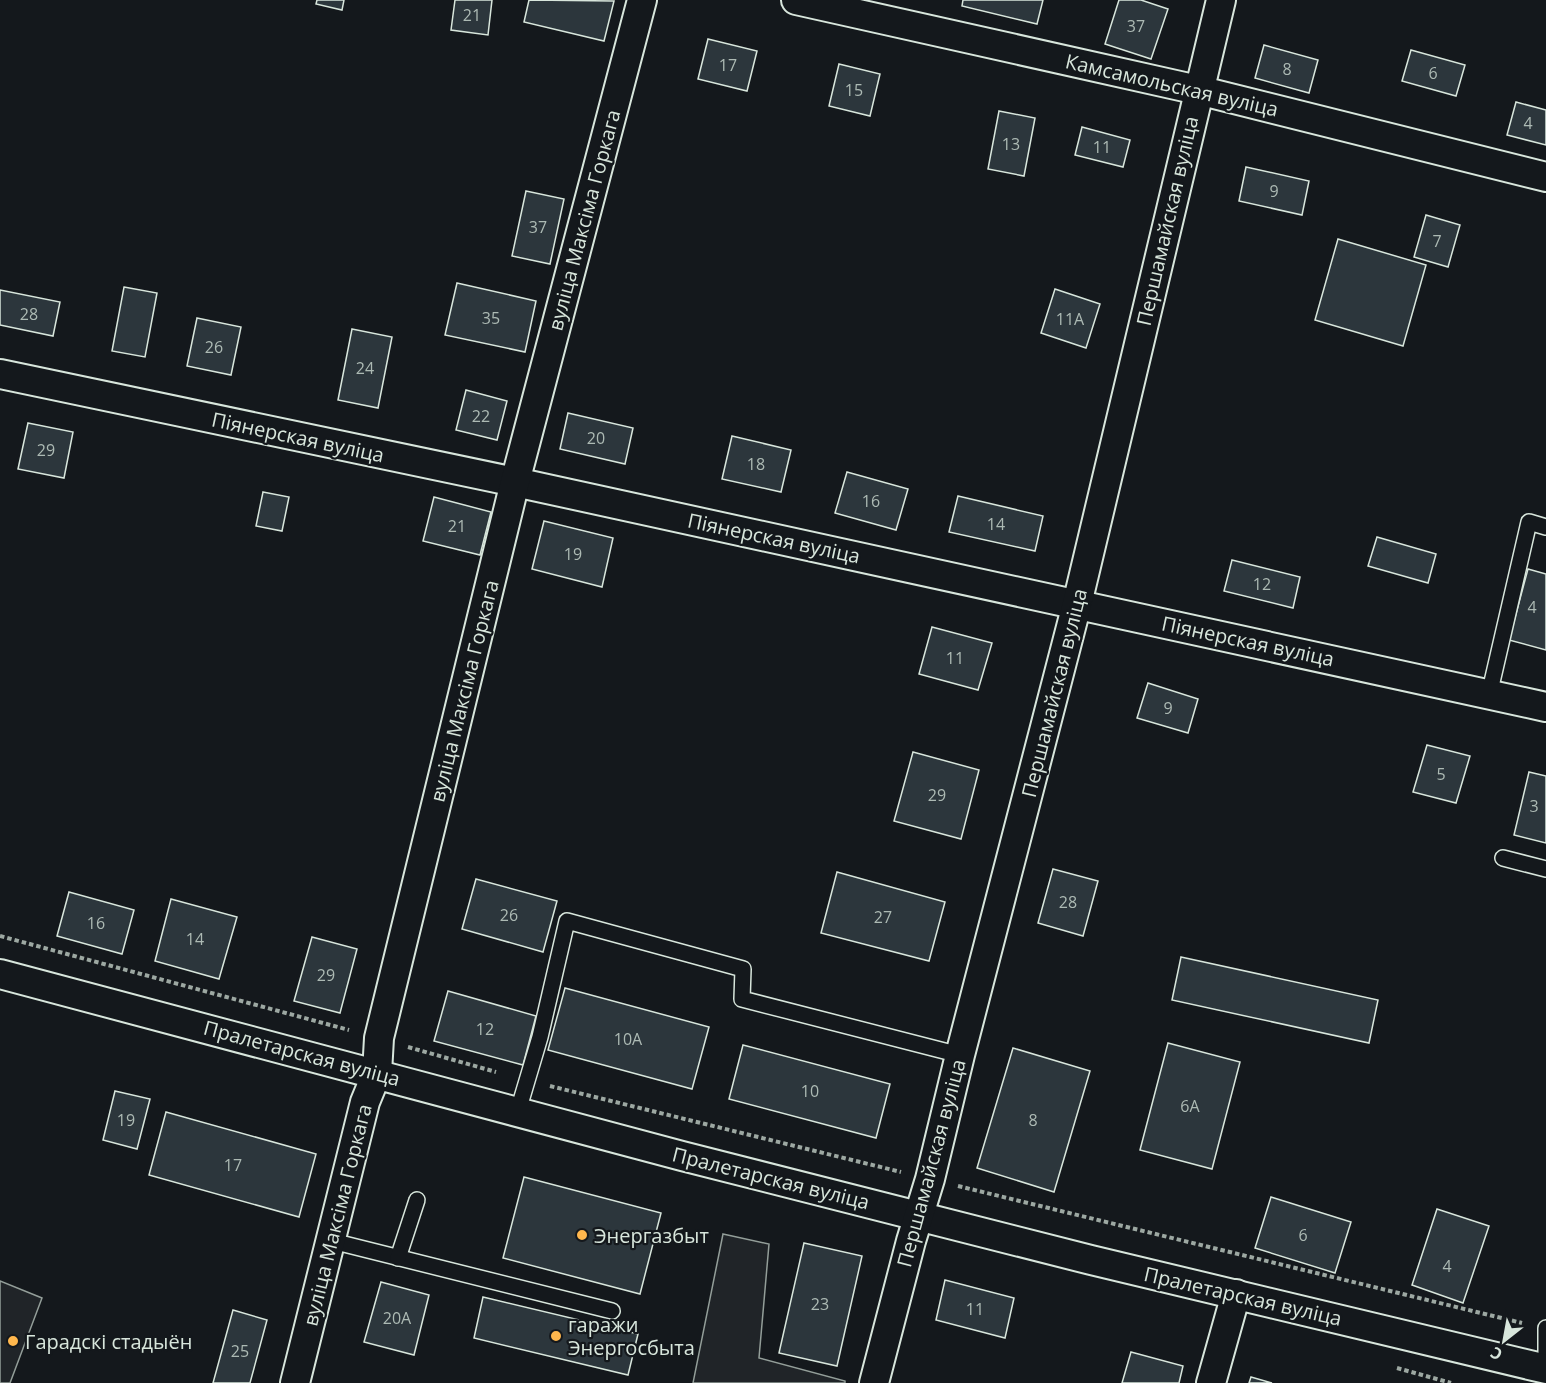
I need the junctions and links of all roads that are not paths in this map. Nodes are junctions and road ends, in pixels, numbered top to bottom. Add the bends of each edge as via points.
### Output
1 (642, 0) edge
2 (796, 0) edge
3 (1221, 0) edge
4 (1198, 90) junction
5 (1546, 177) edge
6 (0, 374) edge
7 (515, 482) junction
8 (1546, 527) edge
9 (1077, 604) junction
10 (1489, 694) junction
11 (1546, 707) edge
12 (1503, 858) dead end
13 (1546, 869) edge
14 (0, 974) edge
15 (960, 1055) junction
16 (376, 1073) junction
17 (518, 1111) junction
18 (417, 1200) dead end
19 (919, 1216) junction
20 (332, 1241) junction
21 (398, 1258) junction
22 (1236, 1294) junction
23 (612, 1311) dead end
24 (1546, 1329) edge
25 (1546, 1368) edge
26 (295, 1383) edge
27 (874, 1383) edge
28 (1210, 1383) edge

1 - 7 street, вуліца Максіма Горкага
2 - 4 street, Камсамольская вуліца
3 - 4 street, Першамайская вуліца
4 - 5 street, Камсамольская вуліца
4 - 9 street, Першамайская вуліца
6 - 7 street, Піянерская вуліца
7 - 9 street, Піянерская вуліца
7 - 16 street, вуліца Максіма Горкага via 379,1038
8 - 10 lane via 1529,522
9 - 10 street, Піянерская вуліца
9 - 15 street, Першамайская вуліца
10 - 11 street, Піянерская вуліца
12 - 13 lane
14 - 16 street, Пралетарская вуліца
15 - 17 lane via 742,999 743,969 567,921
15 - 19 street, Першамайская вуліца
16 - 17 street, Пралетарская вуліца
16 - 20 street, вуліца Максіма Горкага via 365,1102
17 - 19 street, Пралетарская вуліца
18 - 21 lane
19 - 22 street, Пралетарская вуліца
19 - 27 street, Першамайская вуліца
20 - 21 lane
20 - 26 street, вуліца Максіма Горкага
21 - 23 lane
22 - 25 street, Пралетарская вуліца
22 - 28 street
24 - 25 lane

